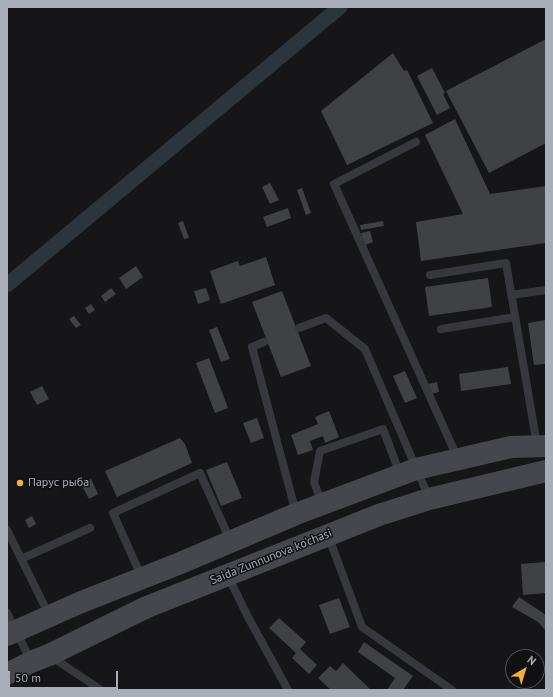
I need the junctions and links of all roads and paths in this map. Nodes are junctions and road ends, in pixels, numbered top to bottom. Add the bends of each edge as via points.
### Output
1 (416, 142) dead end
2 (430, 274) dead end
3 (546, 290) edge
4 (511, 295) junction
5 (515, 317) junction
6 (299, 328) dead end
7 (441, 329) dead end
8 (264, 342) dead end
9 (541, 446) edge
10 (511, 447) junction
11 (459, 459) junction
12 (546, 471) edge
13 (408, 472) junction
14 (519, 477) junction
15 (429, 499) junction
16 (322, 504) junction
17 (296, 514) junction
18 (90, 528) dead end
19 (7, 530) edge
20 (328, 534) junction
21 (231, 542) junction
22 (21, 559) junction
23 (228, 574) junction
24 (143, 578) junction
25 (49, 616) junction
26 (10, 626) edge
27 (40, 658) junction
28 (7, 674) edge
29 (101, 690) edge
30 (288, 690) edge
31 (452, 690) edge

1 - 11 lane via 334,184
2 - 4 lane via 506,263
3 - 4 lane
4 - 5 lane
5 - 7 lane
5 - 9 lane
6 - 13 lane via 326,318 365,349
8 - 17 lane via 252,347
9 - 10 main road
10 - 11 main road
10 - 14 main road
11 - 13 main road
12 - 14 main road, Saida Zunnunova ko'chasi
13 - 15 lane
13 - 16 main road
13 - 16 lane via 383,428 320,451 314,482
14 - 15 main road, Saida Zunnunova ko'chasi
15 - 20 main road, Saida Zunnunova ko'chasi
16 - 17 main road
17 - 21 main road
18 - 22 lane
19 - 22 lane
20 - 23 main road, Saida Zunnunova ko'chasi
20 - 31 lane via 362,627
21 - 24 main road
21 - 24 lane via 200,473 113,513
22 - 25 lane
23 - 27 main road, Saida Zunnunova ko'chasi via 147,607
23 - 30 lane
24 - 25 main road
25 - 26 main road
26 - 27 lane
27 - 28 main road, Saida Zunnunova ko'chasi
27 - 29 lane

